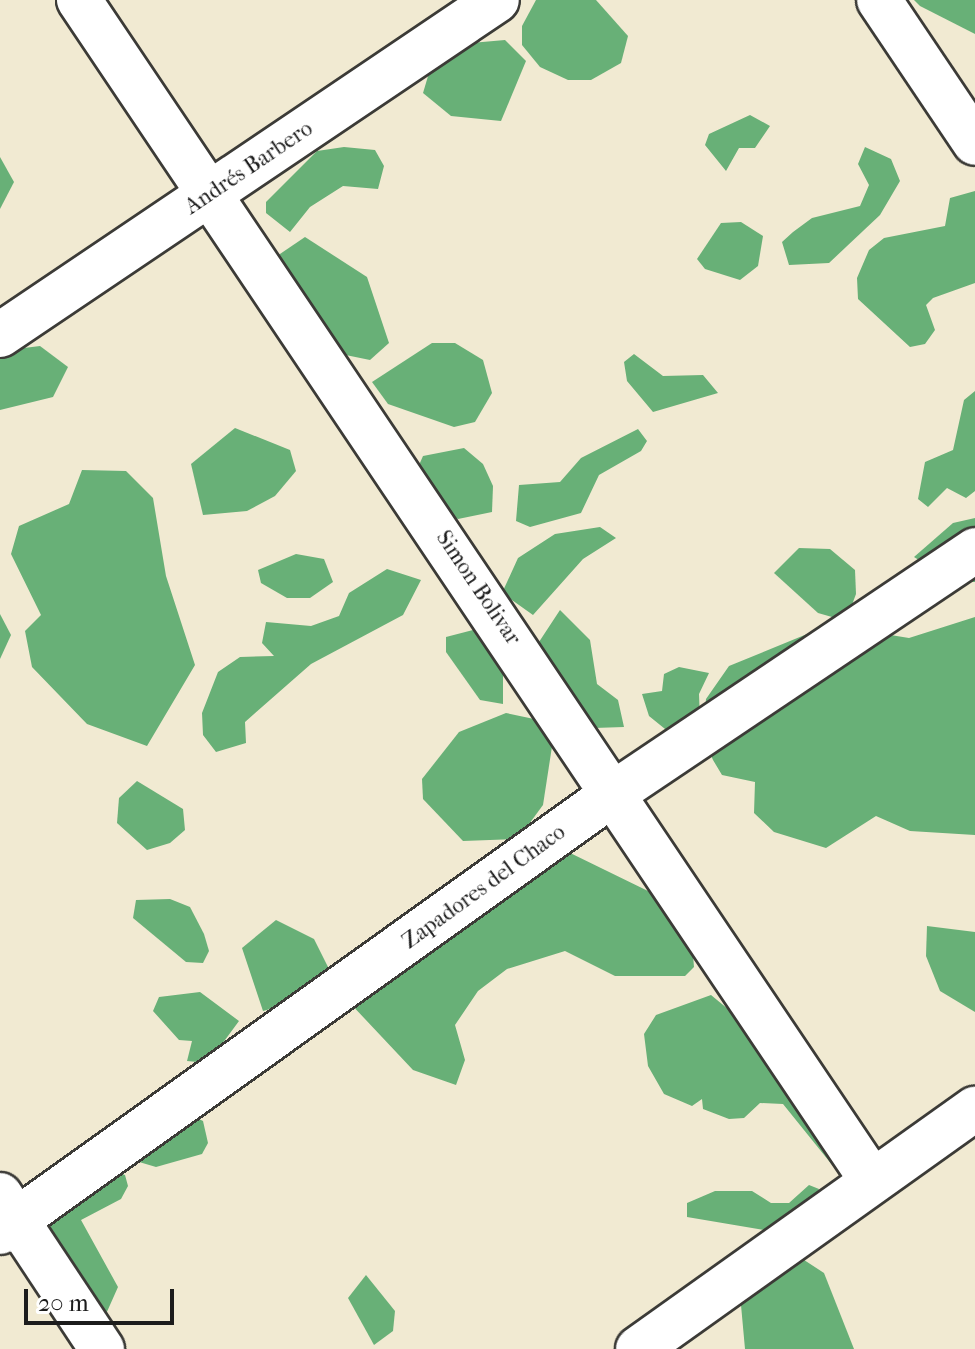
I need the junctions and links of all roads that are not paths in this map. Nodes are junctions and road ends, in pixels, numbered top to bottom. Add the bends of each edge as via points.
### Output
1 (79, 0) edge
2 (497, 0) edge
3 (879, 0) edge
4 (975, 143) edge
5 (209, 196) junction
6 (0, 335) edge
7 (975, 550) edge
8 (617, 791) junction
9 (975, 1109) edge
10 (871, 1179) junction
11 (6, 1216) edge
12 (102, 1349) edge
13 (638, 1349) edge

1 - 5 street, Simon Bolivar
2 - 5 street, Andrés Barbero
3 - 4 street
5 - 6 street, Andrés Barbero
5 - 8 street, Simon Bolivar
7 - 8 street, Zapadores del Chaco
8 - 10 street, Simon Bolivar
8 - 11 street, Zapadores del Chaco
9 - 10 street
10 - 13 street
11 - 12 street

